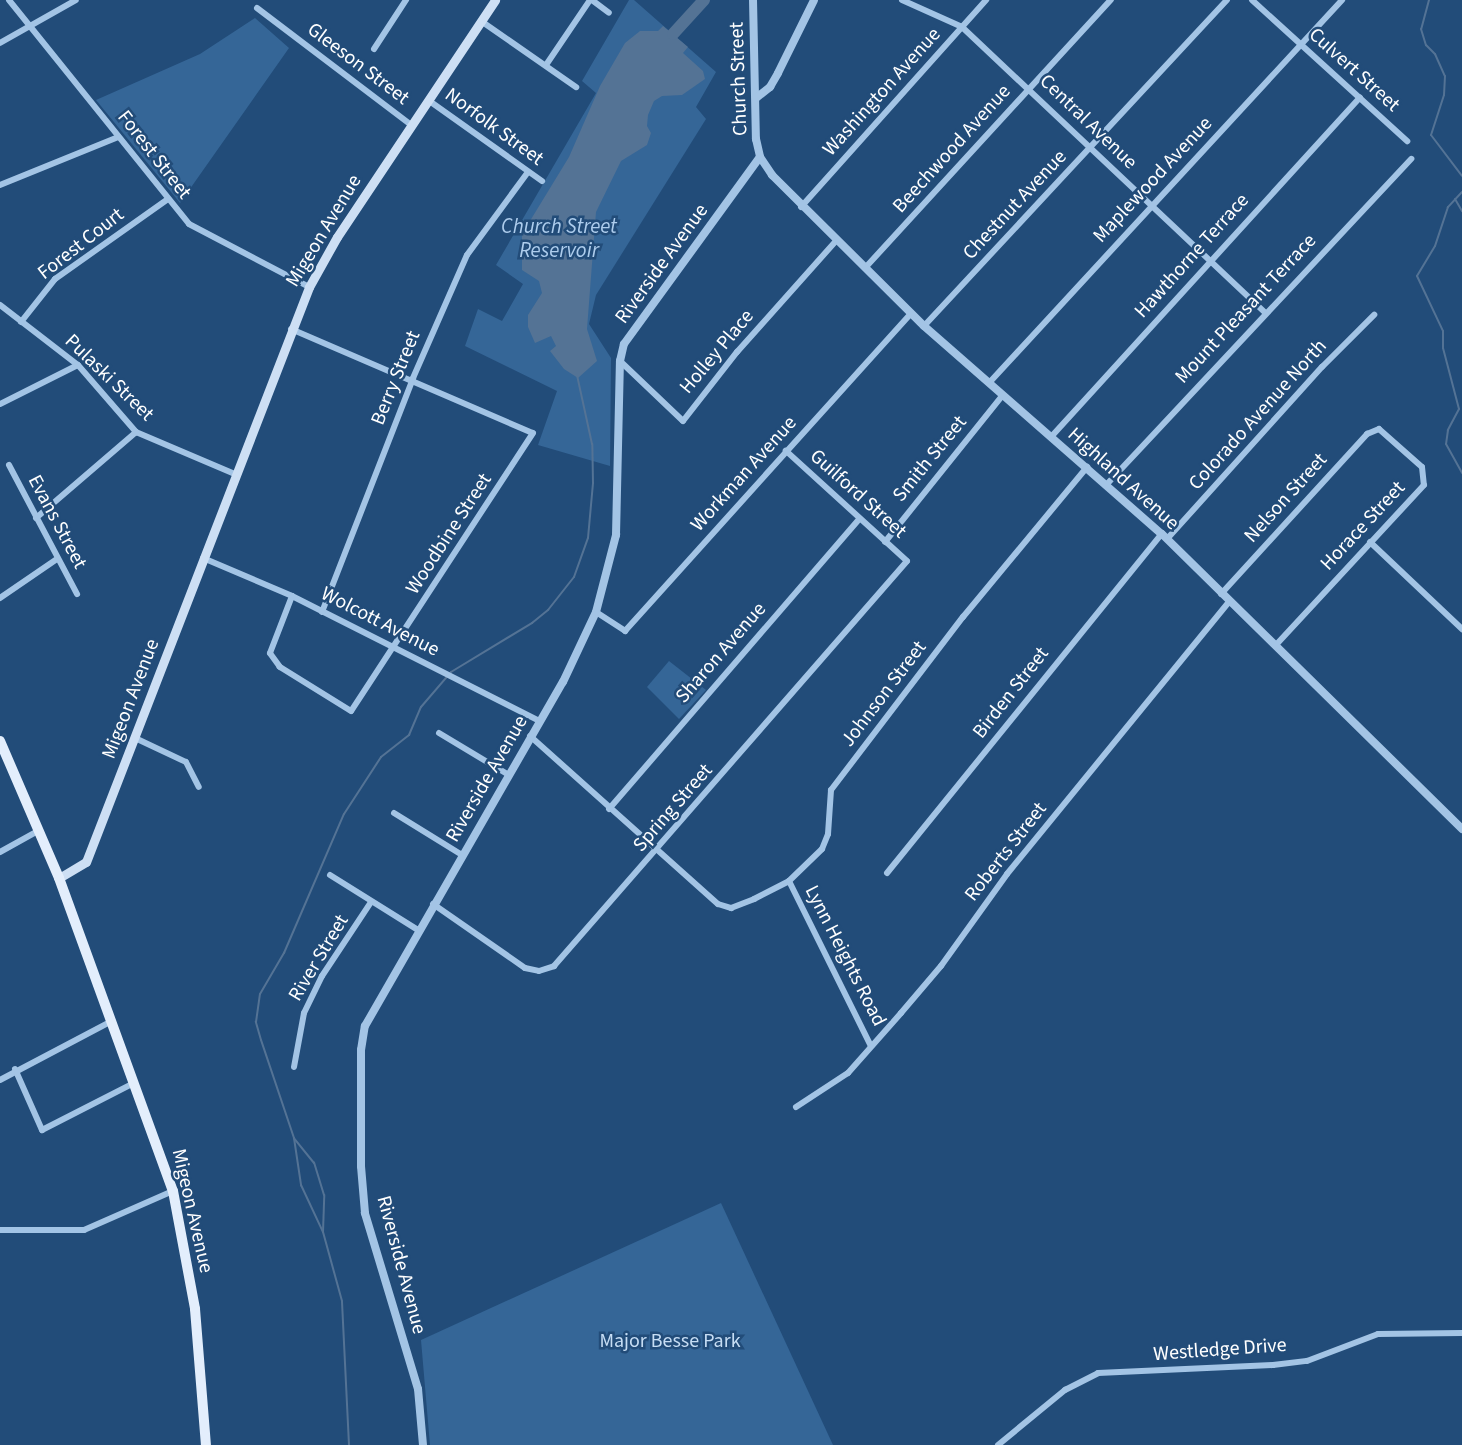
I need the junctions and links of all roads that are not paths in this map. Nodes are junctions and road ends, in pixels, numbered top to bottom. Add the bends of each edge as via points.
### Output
1 (9, 0) edge
2 (76, 0) edge
3 (406, 0) edge
4 (591, 0) edge
5 (753, 0) edge
6 (814, 0) edge
7 (902, 0) edge
8 (986, 0) edge
9 (1111, 0) edge
10 (1227, 0) edge
11 (1252, 0) edge
12 (1342, 0) edge
13 (492, 1) edge
14 (256, 8) dead end
15 (609, 13) dead end
16 (481, 21) junction
17 (30, 26) junction
18 (962, 27) junction
19 (0, 43) edge
20 (1301, 44) junction
21 (374, 49) dead end
22 (546, 65) junction
23 (576, 87) dead end
24 (1030, 88) junction
25 (756, 98) junction
26 (1360, 98) junction
27 (428, 100) junction
28 (411, 125) junction
29 (118, 137) junction
30 (1407, 141) dead end
31 (1091, 148) junction
32 (760, 157) junction
33 (1411, 159) dead end
34 (528, 172) junction
35 (542, 181) dead end
36 (0, 185) edge
37 (168, 199) junction
38 (801, 207) junction
39 (1151, 207) junction
40 (836, 241) junction
41 (1209, 261) junction
42 (865, 268) junction
43 (309, 287) junction
44 (0, 306) edge
45 (1264, 312) junction
46 (911, 314) junction
47 (1374, 315) dead end
48 (21, 322) junction
49 (924, 326) junction
50 (291, 329) junction
51 (620, 361) junction
52 (78, 365) junction
53 (413, 378) junction
54 (989, 383) junction
55 (1002, 396) junction
56 (0, 404) edge
57 (1379, 429) joint
58 (136, 432) junction
59 (1051, 437) junction
60 (786, 451) junction
61 (9, 465) dead end
62 (1087, 466) junction
63 (235, 474) junction
64 (1108, 483) junction
65 (36, 518) junction
66 (859, 519) junction
67 (1165, 537) junction
68 (885, 542) junction
69 (1370, 542) junction
70 (203, 558) junction
71 (57, 559) junction
72 (907, 561) joint
73 (77, 594) dead end
74 (1221, 594) junction
75 (292, 596) junction
76 (0, 598) edge
77 (1229, 602) junction
78 (322, 612) junction
79 (596, 612) junction
80 (1462, 629) edge
81 (1275, 646) junction
82 (394, 647) junction
83 (539, 721) junction
84 (439, 733) dead end
85 (531, 736) junction
86 (135, 738) junction
87 (0, 741) edge
88 (508, 775) junction
89 (200, 787) dead end
90 (609, 809) junction
91 (394, 813) dead end
92 (1462, 829) edge
93 (38, 831) junction
94 (658, 851) junction
95 (0, 852) edge
96 (462, 855) junction
97 (887, 873) dead end
98 (330, 875) dead end
99 (59, 878) junction
100 (789, 881) junction
101 (371, 902) junction
102 (433, 904) junction
103 (418, 930) junction
104 (110, 1022) junction
105 (871, 1046) junction
106 (294, 1067) dead end
107 (15, 1069) junction
108 (0, 1080) edge
109 (134, 1083) junction
110 (796, 1107) dead end
111 (173, 1191) junction
112 (0, 1230) edge
113 (1462, 1333) edge
114 (206, 1445) edge
115 (423, 1445) edge
116 (998, 1445) edge

1 - 17 street, Forest Street
2 - 17 street
3 - 21 street
4 - 15 street
4 - 22 street
5 - 25 street, Church Street
6 - 25 street via 774,80
7 - 18 street, Central Avenue
8 - 18 street, Washington Avenue
9 - 24 street, Beechwood Avenue
10 - 31 street, Chestnut Avenue
11 - 20 street, Culvert Street
12 - 20 street, Maplewood Avenue
13 - 16 main road, Migeon Avenue
14 - 28 street, Gleeson Street
16 - 22 street
16 - 27 main road, Migeon Avenue
17 - 19 street
17 - 29 street, Forest Street
18 - 24 street, Central Avenue
18 - 38 street, Washington Avenue
20 - 26 street, Culvert Street
20 - 39 street, Maplewood Avenue
22 - 23 street
24 - 31 street, Central Avenue
24 - 42 street, Beechwood Avenue
25 - 32 street, Church Street
26 - 30 street, Culvert Street
26 - 41 street, Hawthorne Terrace
27 - 28 main road, Migeon Avenue
27 - 34 street, Norfolk Street
28 - 43 main road, Migeon Avenue
29 - 36 street
29 - 37 street, Forest Street
31 - 39 street, Central Avenue
31 - 49 street, Chestnut Avenue
32 - 38 street, Highland Avenue
32 - 51 street, Riverside Avenue via 634,329 624,344
33 - 45 street, Mount Pleasant Terrace
34 - 35 street, Norfolk Street
34 - 53 street, Berry Street via 467,255
37 - 43 street, Forest Street via 202,233
37 - 48 street, Forest Court via 55,279
38 - 40 street, Highland Avenue
39 - 41 street, Central Avenue
39 - 54 street, Maplewood Avenue
40 - 42 street, Highland Avenue
40 - 51 street, Holley Place via 737,352 683,421
41 - 45 street, Central Avenue
41 - 59 street, Hawthorne Terrace
42 - 46 street, Highland Avenue
43 - 50 main road, Migeon Avenue
44 - 48 street, Pulaski Street
45 - 64 street, Mount Pleasant Terrace
46 - 49 street, Highland Avenue
46 - 60 street, Workman Avenue
47 - 67 street, Colorado Avenue North
48 - 52 street, Pulaski Street
49 - 54 street, Highland Avenue
50 - 53 street
50 - 63 main road, Migeon Avenue
51 - 79 street, Riverside Avenue via 616,535
52 - 56 street
52 - 58 street, Pulaski Street
53 - 78 street, Berry Street
53 - 82 street, Woodbine Street via 533,433
54 - 55 street, Highland Avenue
55 - 59 street, Highland Avenue
55 - 68 street, Smith Street
57 - 69 street, Horace Street via 1422,467 1424,485
57 - 74 street, Nelson Street via 1367,434
58 - 63 street, Pulaski Street
58 - 65 street
59 - 62 street, Highland Avenue
60 - 66 street, Guilford Street
60 - 79 street, Workman Avenue via 625,631
61 - 65 street, Evans Street
62 - 64 street, Highland Avenue
62 - 100 street, Johnson Street via 963,617 831,790 828,834 822,849
63 - 70 main road, Migeon Avenue
64 - 67 street, Highland Avenue
65 - 71 street, Evans Street
66 - 68 street, Guilford Street
66 - 90 street, Sharon Avenue
67 - 74 street, Highland Avenue
67 - 97 street, Birden Street
68 - 72 street, Guilford Street
69 - 80 street
69 - 81 street, Horace Street
70 - 75 street, Wolcott Avenue
70 - 86 main road, Migeon Avenue
71 - 73 street, Evans Street
71 - 76 street
72 - 94 street, Spring Street
74 - 77 street, Highland Avenue
75 - 78 street, Wolcott Avenue
75 - 82 street, Woodbine Street via 270,653 280,667 351,711
77 - 81 street, Highland Avenue
77 - 105 street, Roberts Street via 1007,874 941,966
78 - 82 street, Wolcott Avenue
79 - 83 street, Riverside Avenue via 583,646
81 - 92 street, Highland Avenue
82 - 83 street, Wolcott Avenue
83 - 85 street, Riverside Avenue
84 - 88 street
85 - 88 street, Riverside Avenue
85 - 90 street
86 - 89 street via 186,762
86 - 99 main road, Migeon Avenue via 86,862
87 - 93 main road
88 - 96 street, Riverside Avenue
90 - 94 street
91 - 96 street
93 - 95 street
93 - 99 main road
94 - 100 street, Johnson Street via 709,897 731,908
94 - 102 street, Spring Street via 554,966 539,971 525,968
96 - 102 street, Riverside Avenue
98 - 101 street
99 - 104 main road, Migeon Avenue
100 - 105 street, Lynn Heights Road
101 - 103 street
101 - 106 street, River Street via 322,976 304,1013
102 - 103 street, Riverside Avenue
103 - 115 street, Riverside Avenue via 365,1026 361,1050 361,1166 365,1213 418,1389
104 - 107 street via 64,1049
104 - 109 main road, Migeon Avenue
105 - 110 street, Roberts Street via 848,1073
107 - 108 street
107 - 109 street via 42,1130
109 - 111 main road, Migeon Avenue
111 - 112 street via 84,1230
111 - 114 main road, Migeon Avenue via 195,1312
113 - 116 street, Westledge Drive via 1378,1334 1307,1360 1273,1365 1098,1373 1065,1390

